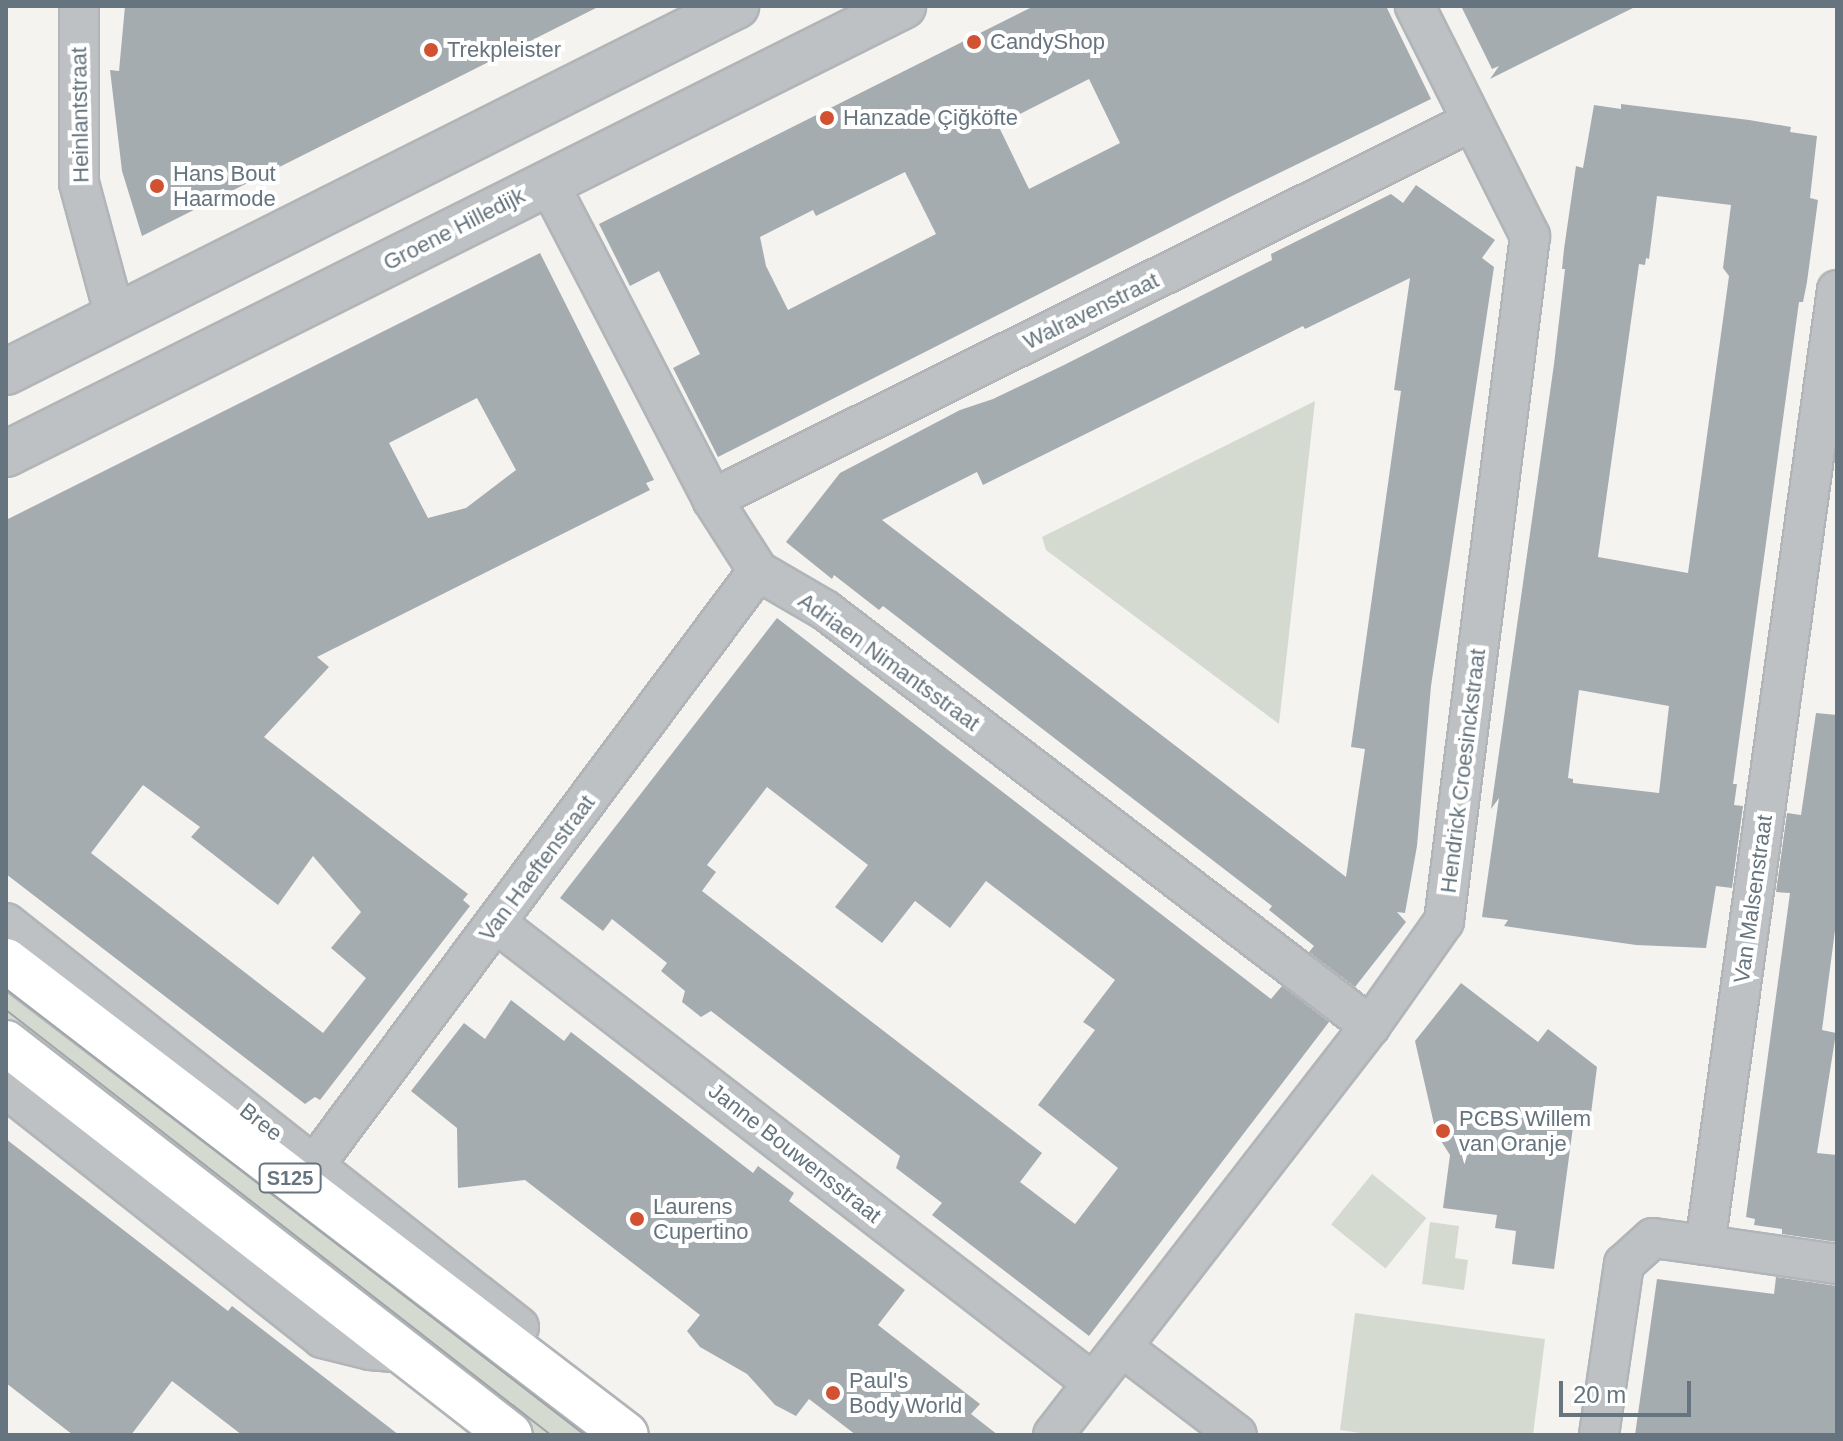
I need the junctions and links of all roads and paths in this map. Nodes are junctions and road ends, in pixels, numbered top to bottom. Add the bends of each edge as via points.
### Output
1 (79, 6) edge
2 (736, 6) edge
3 (903, 6) edge
4 (1415, 6) edge
5 (1471, 122) junction
6 (548, 182) junction
7 (1837, 290) edge
8 (115, 316) junction
9 (6, 372) edge
10 (6, 454) edge
11 (712, 499) junction
12 (758, 571) junction
13 (6, 923) edge
14 (496, 923) junction
15 (6, 961) edge
16 (1370, 1026) junction
17 (6, 1043) edge
18 (6, 1088) edge
19 (315, 1164) junction
20 (1705, 1245) junction
21 (1837, 1264) edge
22 (1123, 1348) junction
23 (402, 1353) junction
24 (1093, 1383) junction
25 (573, 1395) junction
26 (510, 1435) edge
27 (626, 1435) edge
28 (1053, 1435) edge
29 (1237, 1435) edge
30 (1599, 1435) edge

1 - 8 street, Heinlantstraat via 79,183
2 - 8 street
3 - 6 street, Groene Hilledijk
4 - 5 street, Hendrick Croesinckstraat
5 - 11 street, Walravenstraat
5 - 16 street, Hendrick Croesinckstraat via 1530,236 1444,921
6 - 10 street, Groene Hilledijk
6 - 11 street, Adriaen Nimantsstraat
7 - 20 street, Van Malsenstraat
8 - 9 street
11 - 12 street, Adriaen Nimantsstraat
12 - 14 street, Van Haeftenstraat
12 - 16 street, Adriaen Nimantsstraat via 825,610
13 - 19 street, Bree
14 - 19 street, Van Haeftenstraat
14 - 24 street, Janne Bouwensstraat
15 - 25 main road, Bree / S125
16 - 22 street, Hendrick Croesinckstraat
17 - 23 main road
18 - 23 street via 322,1338
19 - 25 street, Bree via 553,1354 568,1375
20 - 21 street
20 - 30 street via 1653,1238 1624,1264
22 - 24 street, Hendrick Croesinckstraat
22 - 29 street
23 - 26 main road
24 - 28 street, Hendrick Croesinckstraat
25 - 27 main road, Bree / S125

